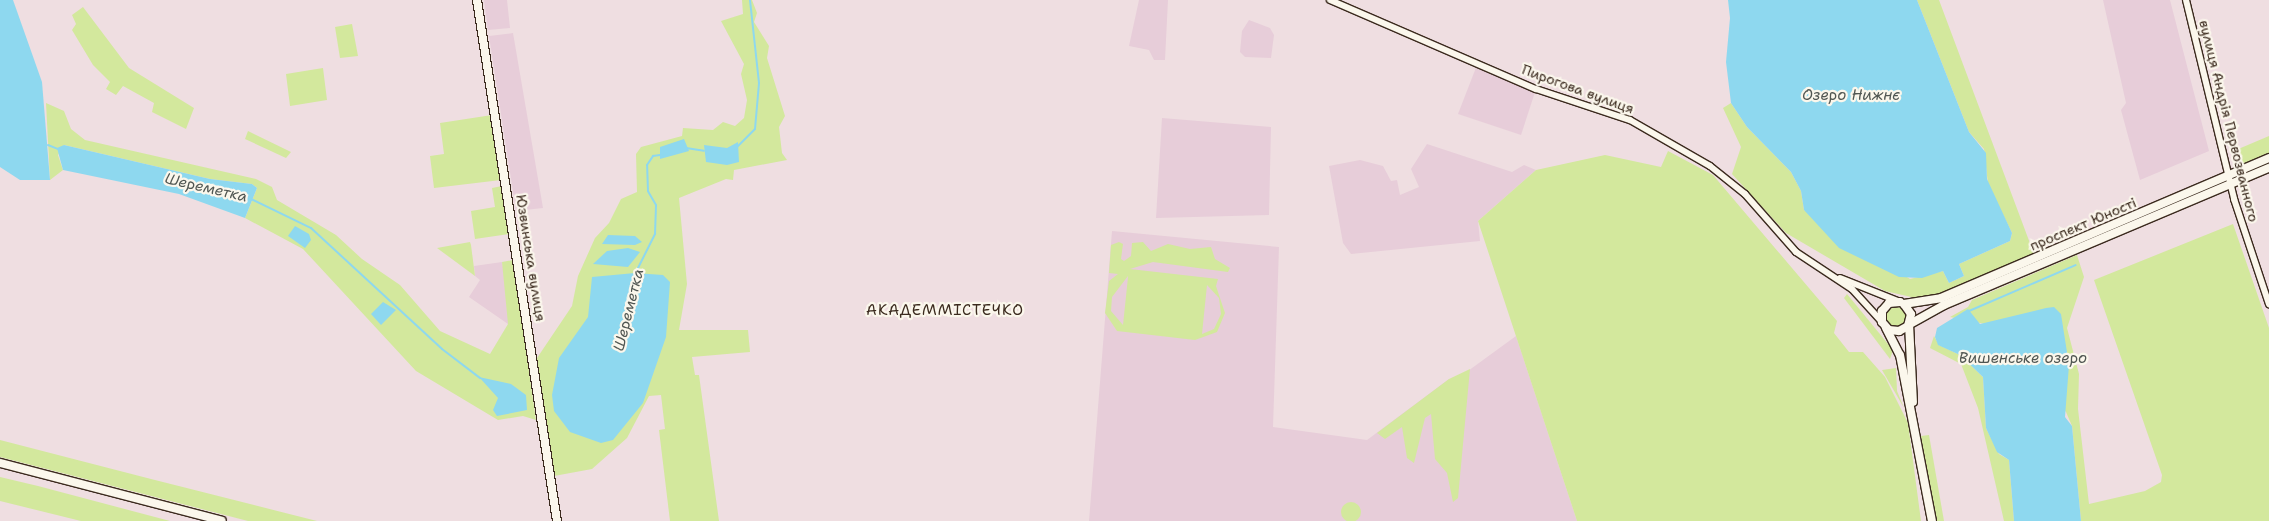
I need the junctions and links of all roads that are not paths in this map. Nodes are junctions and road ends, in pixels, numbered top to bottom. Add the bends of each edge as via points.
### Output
1 (477, 0) edge
2 (1330, 0) edge
3 (2186, 0) edge
4 (2269, 158) edge
5 (2269, 168) edge
6 (2228, 176) junction
7 (2230, 185) junction
8 (1836, 276) junction
9 (1902, 303) junction
10 (2269, 304) edge
11 (1920, 320) junction
12 (1909, 324) junction
13 (1884, 325) junction
14 (1908, 348) junction
15 (1915, 424) junction
16 (0, 463) edge
17 (222, 521) edge
18 (557, 521) edge
19 (1932, 521) edge

1 - 18 main road, Юзвинська вулиця
2 - 8 street, Пирогова вулиця via 1471,62 1630,120 1710,166 1745,194 1796,252
3 - 6 street, вулиця Андрія Первозванного
4 - 6 main road, проспект Юності
5 - 7 main road, проспект Юності
6 - 7 street, вулиця Андрія Первозванного
6 - 9 main road, проспект Юності via 1942,298
7 - 10 street, вулиця Андрія Первозванного
7 - 11 main road, проспект Юності via 1953,301
8 - 9 street, Пирогова вулиця
8 - 13 street, Пирогова вулиця
9 - 12 main road via 1911,314
9 - 13 main road via 1885,306
11 - 12 main road, проспект Юності
11 - 14 main road
12 - 13 main road via 1899,331
12 - 14 main road, Пирогова вулиця
13 - 15 main road, Пирогова вулиця via 1900,355
14 - 15 main road, Пирогова вулиця
15 - 19 main road, Пирогова вулиця
16 - 17 main road

